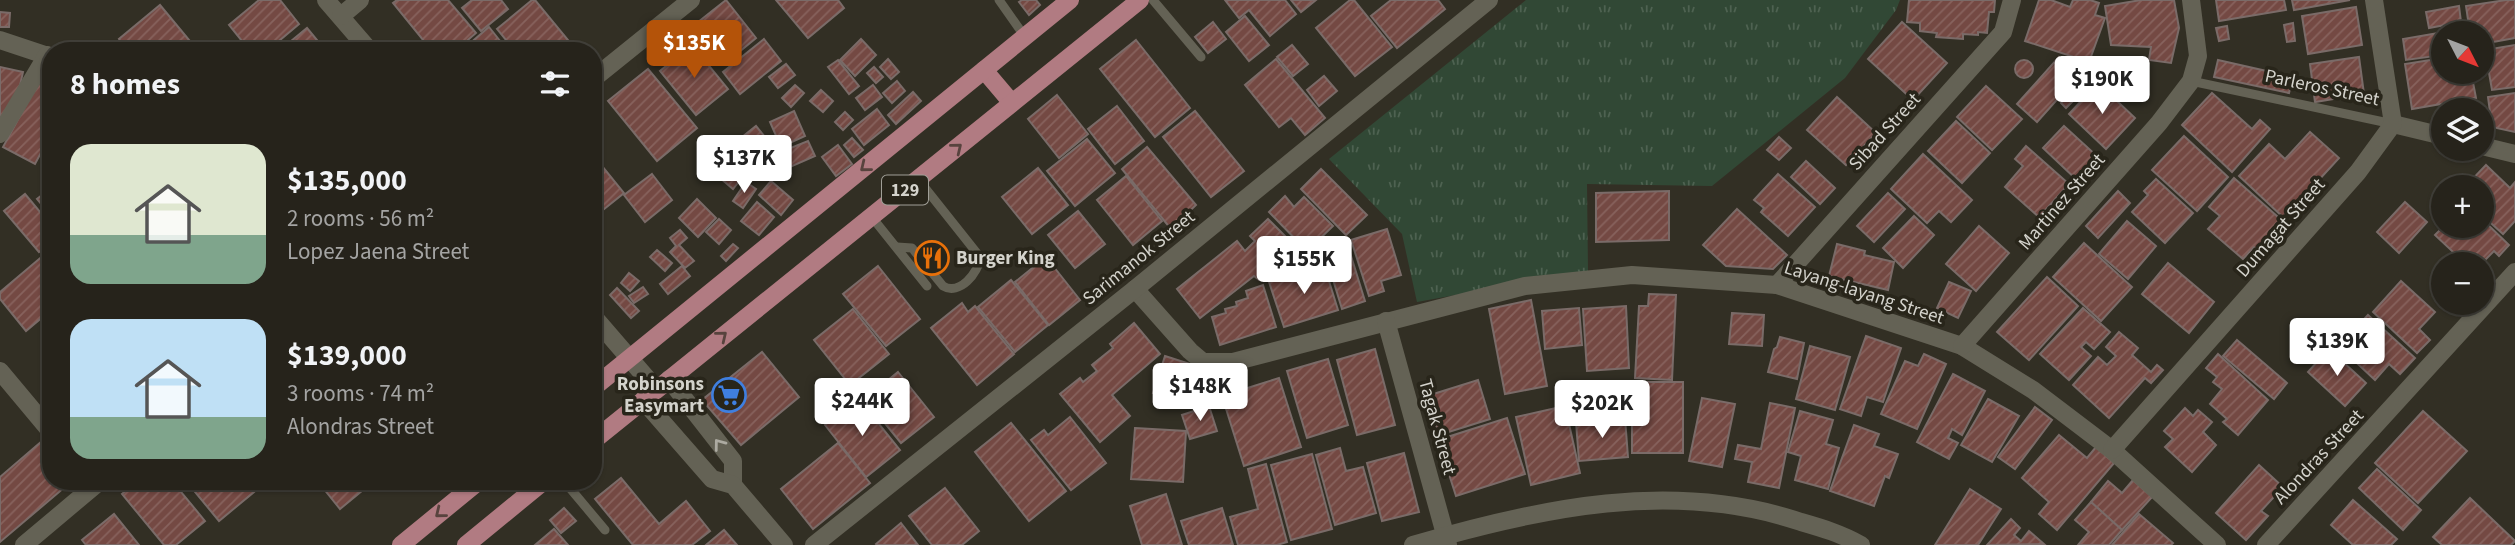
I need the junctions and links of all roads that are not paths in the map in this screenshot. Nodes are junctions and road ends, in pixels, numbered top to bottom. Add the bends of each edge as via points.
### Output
1 (326, 0) edge
2 (360, 0) edge
3 (691, 0) edge
4 (999, 0) edge
5 (1070, 0) edge
6 (1140, 0) edge
7 (1153, 0) edge
8 (2012, 0) edge
9 (2191, 0) edge
10 (2374, 0) edge
11 (1478, 3) edge
12 (341, 16) junction
13 (1025, 37) junction
14 (0, 40) edge
15 (363, 42) edge
16 (42, 54) edge
17 (1201, 57) dead end
18 (42, 67) edge
19 (984, 70) junction
20 (602, 72) edge
21 (2192, 81) junction
22 (1012, 103) junction
23 (2393, 124) junction
24 (2431, 133) edge
25 (0, 134) edge
26 (2494, 149) edge
27 (2515, 154) edge
28 (918, 179) junction
29 (871, 216) junction
30 (897, 247) junction
31 (2515, 272) edge
32 (1776, 285) junction
33 (927, 286) dead end
34 (1135, 289) junction
35 (1386, 321) junction
36 (602, 327) edge
37 (1962, 346) junction
38 (629, 359) junction
39 (0, 371) edge
40 (602, 381) edge
41 (656, 389) junction
42 (42, 421) edge
43 (602, 434) edge
44 (2112, 450) junction
45 (733, 485) junction
46 (88, 490) edge
47 (468, 490) edge
48 (533, 490) edge
49 (572, 490) edge
50 (605, 530) dead end
51 (1447, 540) edge
52 (24, 545) edge
53 (401, 545) edge
54 (466, 545) edge
55 (784, 545) edge
56 (814, 545) edge
57 (1413, 545) edge
58 (1861, 545) edge
59 (2217, 545) edge
60 (2266, 545) edge

1 - 12 street
2 - 12 street
3 - 20 street
4 - 13 lane
5 - 13 main road, 129
6 - 22 main road, 129
7 - 17 lane
8 - 32 street, Sibad Street via 2003,32
9 - 21 street via 2198,57
10 - 23 street
11 - 34 street, Sarimanok Street
12 - 15 street
13 - 19 main road, 129
14 - 16 street
18 - 25 street
19 - 22 main road
19 -> 38 main road, 129
21 - 23 lane, Parleros Street
21 - 37 street, Martinez Street
28 -> 22 main road, 129
23 - 24 street, Parleros Street
23 - 44 street, Dumagat Street via 2358,172
26 - 27 street
28 - 29 main road, 129
28 - 30 lane via 980,257 978,268 950,290 912,248
29 - 30 lane
41 -> 29 main road, 129
30 - 33 lane
31 - 60 street, Alondras Street
32 - 35 street, Layang-layang Street via 1632,275 1525,286
32 - 37 street, Layang-layang Street
34 - 35 street, Layang-layang Street via 1203,362 1233,362
34 - 56 street, Sarimanok Street
35 - 51 street, Tagak Street
36 - 38 street
37 - 44 street, Layang-layang Street via 2033,390
38 - 40 main road, 129
38 - 41 street
39 - 42 street
41 - 43 main road, 129
41 - 45 street via 712,479
45 -> 41 street via 733,461
44 - 59 street, Layang-layang Street
45 - 55 street
46 - 52 street
47 -> 53 main road
48 - 54 main road
49 - 50 lane
51 - 57 street
51 - 58 street via 1558,508 1688,499 1772,512

